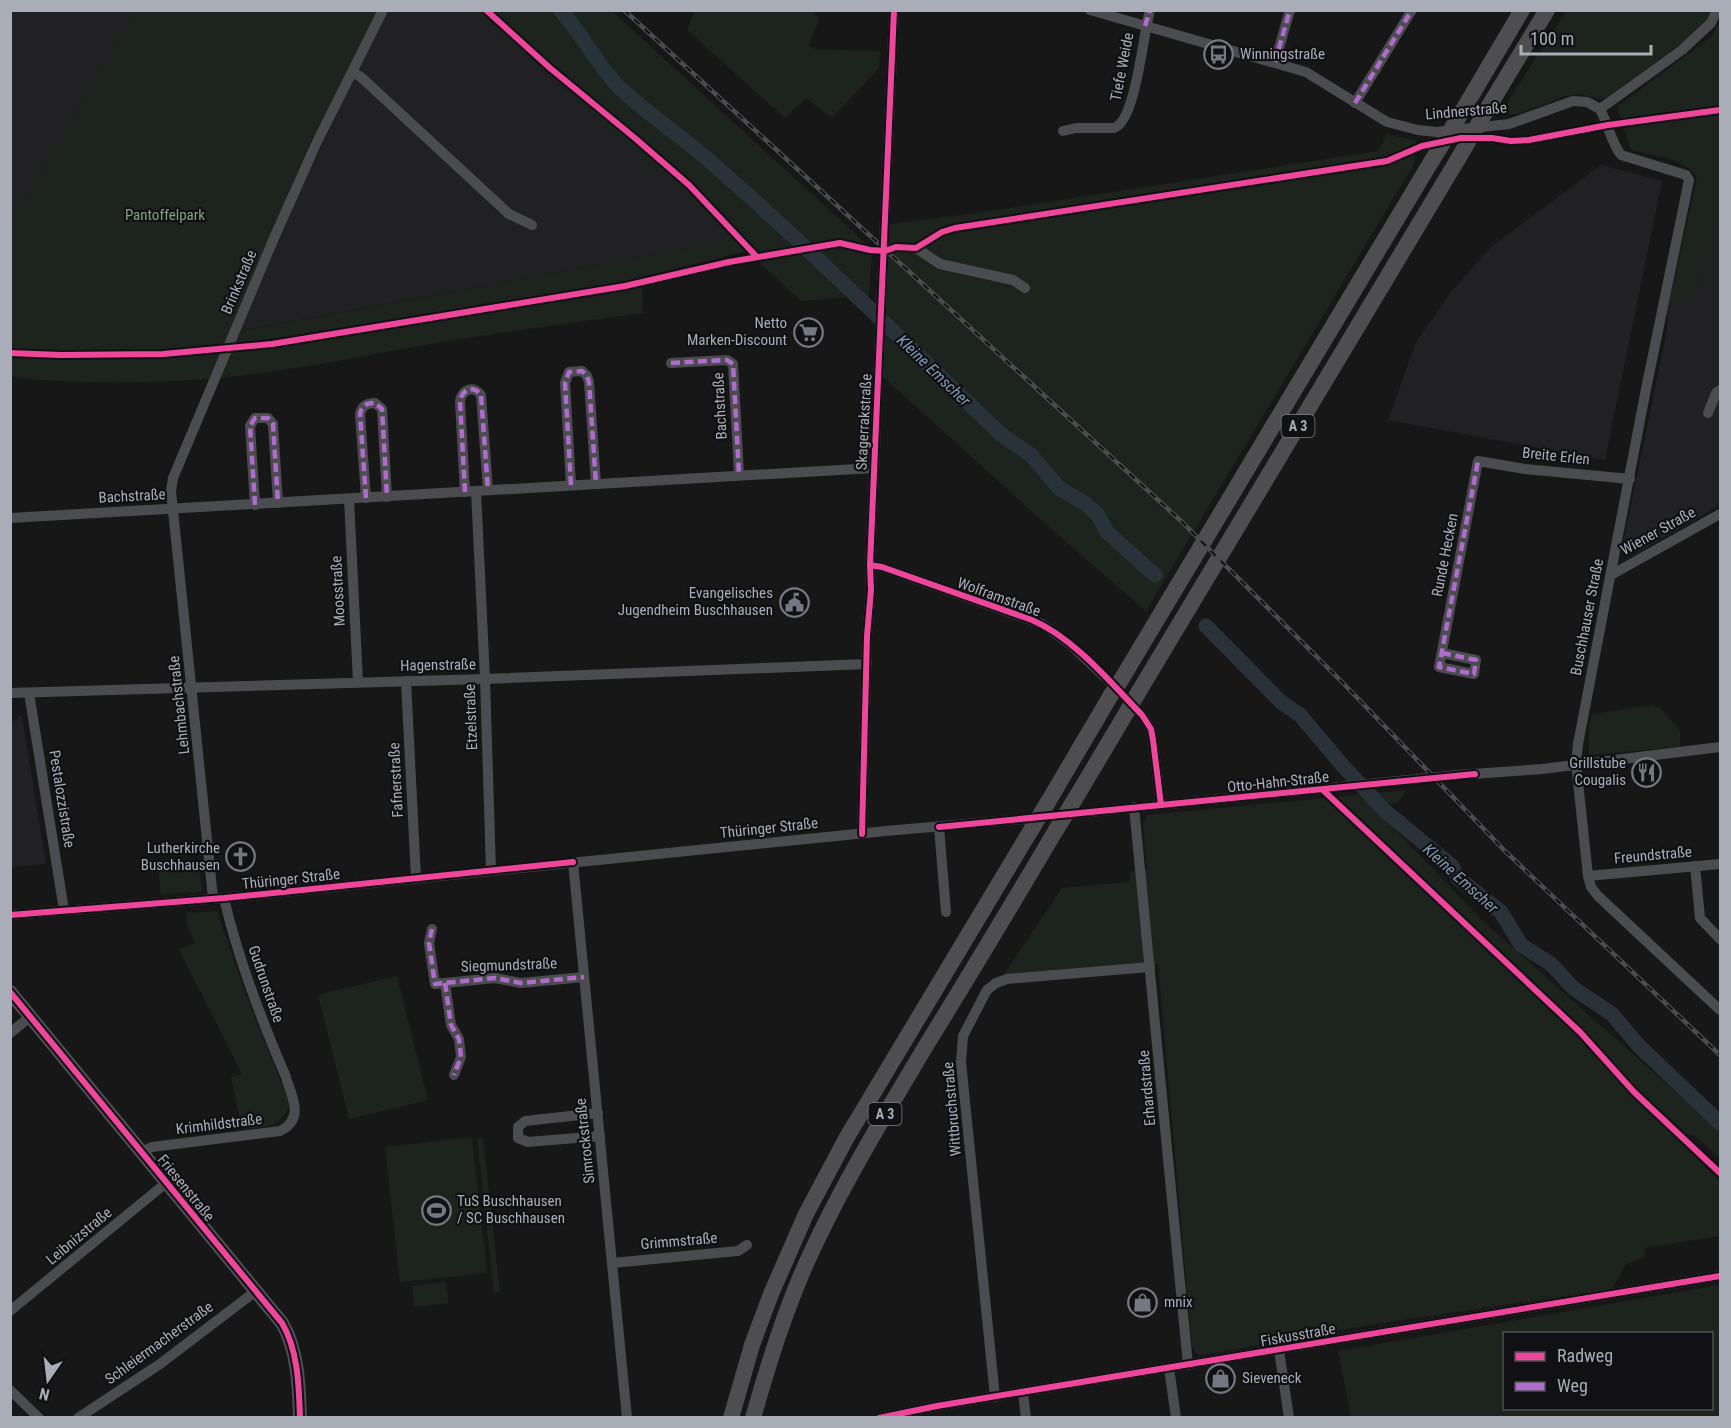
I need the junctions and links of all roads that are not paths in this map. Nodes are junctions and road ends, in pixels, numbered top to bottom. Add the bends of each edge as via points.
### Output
1 (383, 10) edge
2 (894, 10) edge
3 (1090, 10) edge
4 (1150, 10) edge
5 (1290, 10) edge
6 (1412, 10) edge
7 (1522, 10) edge
8 (1547, 10) edge
9 (1717, 10) edge
10 (1146, 26) junction
11 (1275, 62) junction
12 (353, 72) junction
13 (1355, 103) junction
14 (1600, 109) junction
15 (1063, 131) dead end
16 (532, 225) dead end
17 (916, 248) dead end
18 (1025, 288) dead end
19 (671, 363) dead end
20 (1720, 390) edge
21 (1708, 414) dead end
22 (1478, 461) joint
23 (874, 468) junction
24 (739, 474) junction
25 (1630, 479) junction
26 (596, 484) junction
27 (571, 485) junction
28 (488, 490) junction
29 (470, 491) junction
30 (387, 496) junction
31 (366, 498) junction
32 (349, 499) junction
33 (278, 503) junction
34 (255, 505) junction
35 (173, 509) junction
36 (1720, 514) edge
37 (10, 518) edge
38 (870, 565) junction
39 (1611, 575) junction
40 (1442, 653) dead end
41 (867, 664) junction
42 (1113, 678) junction
43 (485, 679) junction
44 (406, 681) junction
45 (358, 682) junction
46 (191, 689) junction
47 (10, 693) edge
48 (29, 693) junction
49 (1135, 713) junction
50 (1720, 747) edge
51 (1576, 763) junction
52 (1161, 805) junction
53 (1078, 806) junction
54 (1134, 807) junction
55 (1027, 825) junction
56 (939, 827) junction
57 (862, 834) junction
58 (573, 862) junction
59 (1720, 864) edge
60 (1695, 866) junction
61 (491, 870) junction
62 (1588, 876) junction
63 (416, 878) junction
64 (219, 898) junction
65 (64, 910) junction
66 (946, 912) dead end
67 (10, 915) edge
68 (432, 929) dead end
69 (1720, 939) edge
70 (1150, 968) junction
71 (584, 977) junction
72 (440, 984) junction
73 (10, 992) edge
74 (1720, 1010) edge
75 (31, 1016) junction
76 (10, 1033) edge
77 (454, 1075) dead end
78 (287, 1079) joint
79 (598, 1113) junction
80 (600, 1136) junction
81 (141, 1152) junction
82 (166, 1183) junction
83 (747, 1245) dead end
84 (612, 1263) junction
85 (1720, 1276) edge
86 (256, 1291) junction
87 (10, 1311) edge
88 (1279, 1350) junction
89 (1188, 1365) junction
90 (1169, 1368) junction
91 (10, 1390) edge
92 (1023, 1393) junction
93 (995, 1397) junction
94 (937, 1412) edge
95 (39, 1418) edge
96 (78, 1418) edge
97 (300, 1418) edge
98 (627, 1418) edge
99 (731, 1418) edge
100 (753, 1418) edge
101 (879, 1418) edge
102 (1026, 1418) edge
103 (1176, 1418) edge
104 (1289, 1418) edge

1 - 12 street, Brinkstraße
2 - 23 street, Skagerrakstraße
3 - 10 street, Lindnerstraße
4 - 10 street
5 - 11 street
6 - 13 street
7 - 42 highway, A 3, bridge
8 - 49 highway, A 3, bridge via 1138,693
9 - 14 street via 1711,23 1682,50
10 - 11 street, Lindnerstraße
10 - 15 street, Tiefe Weide via 1132,104 1120,126
11 - 13 street, Lindnerstraße via 1312,74
12 - 16 street via 509,214
12 - 35 street, Brinkstraße via 316,144 181,455 172,485
13 - 14 street, Lindnerstraße via 1387,122 1427,132 1509,124 1573,101 1587,102
14 - 25 street, Buschhauser Straße via 1614,147 1621,155 1686,175 1689,180
17 - 18 street via 940,264 1014,280
19 - 24 street, Bachstraße via 727,360 733,364
20 - 21 street
22 - 25 street, Breite Erlen
22 - 40 street, Runde Hecken
23 - 24 street, Bachstraße
23 - 38 street, Skagerrakstraße
24 - 26 street, Bachstraße
25 - 39 street, Buschhauser Straße
26 - 27 street, Bachstraße
26 - 27 street via 587,376 582,371 569,372 565,383
27 - 28 street, Bachstraße
28 - 29 street, Bachstraße
28 - 29 street via 482,395 474,389 467,390 460,401
29 - 30 street, Bachstraße
29 - 43 street, Etzelstraße
30 - 31 street, Bachstraße
30 - 31 street via 382,409 368,403 360,414
31 - 32 street, Bachstraße
32 - 33 street, Bachstraße
32 - 45 street, Moosstraße
33 - 34 street, Bachstraße
33 - 34 street via 273,424 268,418 255,418 250,426
34 - 35 street, Bachstraße
35 - 37 street, Bachstraße
35 - 46 street, Lehmbachstraße
36 - 39 street, Wiener Straße
38 - 41 street, Skagerrakstraße
38 - 42 street, Wolframstraße via 1042,624
39 - 51 street, Buschhauser Straße
41 - 43 street, Hagenstraße
41 - 57 street, Skagerrakstraße
42 - 55 highway, A 3, bridge via 1111,695 1047,802
43 - 44 street, Hagenstraße
43 - 61 street, Etzelstraße
44 - 45 street, Hagenstraße
44 - 63 street, Fafnerstraße
45 - 46 street, Hagenstraße
46 - 48 street, Hagenstraße
46 - 64 street, Lehmbachstraße
47 - 48 street, Hagenstraße
48 - 65 street, Pestalozzistraße
49 - 52 street via 1151,729
49 - 53 highway, A 3
50 - 51 street, Otto-Hahn-Straße
51 - 52 street, Otto-Hahn-Straße
51 - 62 street, Buschhauser Straße
52 - 54 street, Otto-Hahn-Straße
53 - 54 street, Otto-Hahn-Straße
53 - 100 highway, A 3, bridge via 1056,830 836,1202 790,1304
54 - 70 street, Erhardstraße
55 - 56 street
55 - 99 highway, A 3 via 810,1206 771,1294
56 - 57 street, Thüringer Straße
56 - 66 street
57 - 58 street, Thüringer Straße
58 - 61 street, Thüringer Straße
58 - 71 street, Simrockstraße
59 - 60 street, Freundstraße
60 - 62 street, Freundstraße
60 - 69 street via 1700,918
61 - 63 street, Thüringer Straße
62 - 74 street, Buschhauser Straße via 1598,896
63 - 64 street, Thüringer Straße
64 - 65 street, Thüringer Straße
64 - 78 street, Gudrunstraße
65 - 67 street, Thüringer Straße
68 - 72 street via 429,943
70 - 89 street, Erhardstraße
70 - 93 street, Wittbruchstraße via 996,982 987,990 963,1036 962,1062
71 - 72 street, Siegmundstraße via 521,983 495,978
71 - 79 street, Simrockstraße
72 - 77 street via 459,1039 461,1057
73 - 75 main road, Friesenstraße
75 - 76 street
75 - 81 main road, Friesenstraße
78 - 81 street, Krimhildstraße via 295,1112 280,1131 152,1147
79 - 80 street, Simrockstraße
79 - 80 street via 525,1121 517,1132 518,1138 528,1142
80 - 84 street, Simrockstraße
81 - 82 main road, Friesenstraße
82 - 86 main road, Friesenstraße
82 - 87 street, Leibnizstraße
83 - 84 street, Grimmstraße via 738,1251
84 - 98 street, Simrockstraße
85 - 88 street, Fiskusstraße
86 - 96 street, Schleiermacherstraße via 140,1378
86 - 97 main road, Friesenstraße via 291,1341
88 - 89 street, Fiskusstraße
88 - 104 street
89 - 90 street, Fiskusstraße
90 - 92 street, Fiskusstraße
90 - 103 street
91 - 95 street
92 - 93 street, Fiskusstraße
92 - 102 street
93 - 94 street, Fiskusstraße
94 - 101 street, Fiskusstraße

